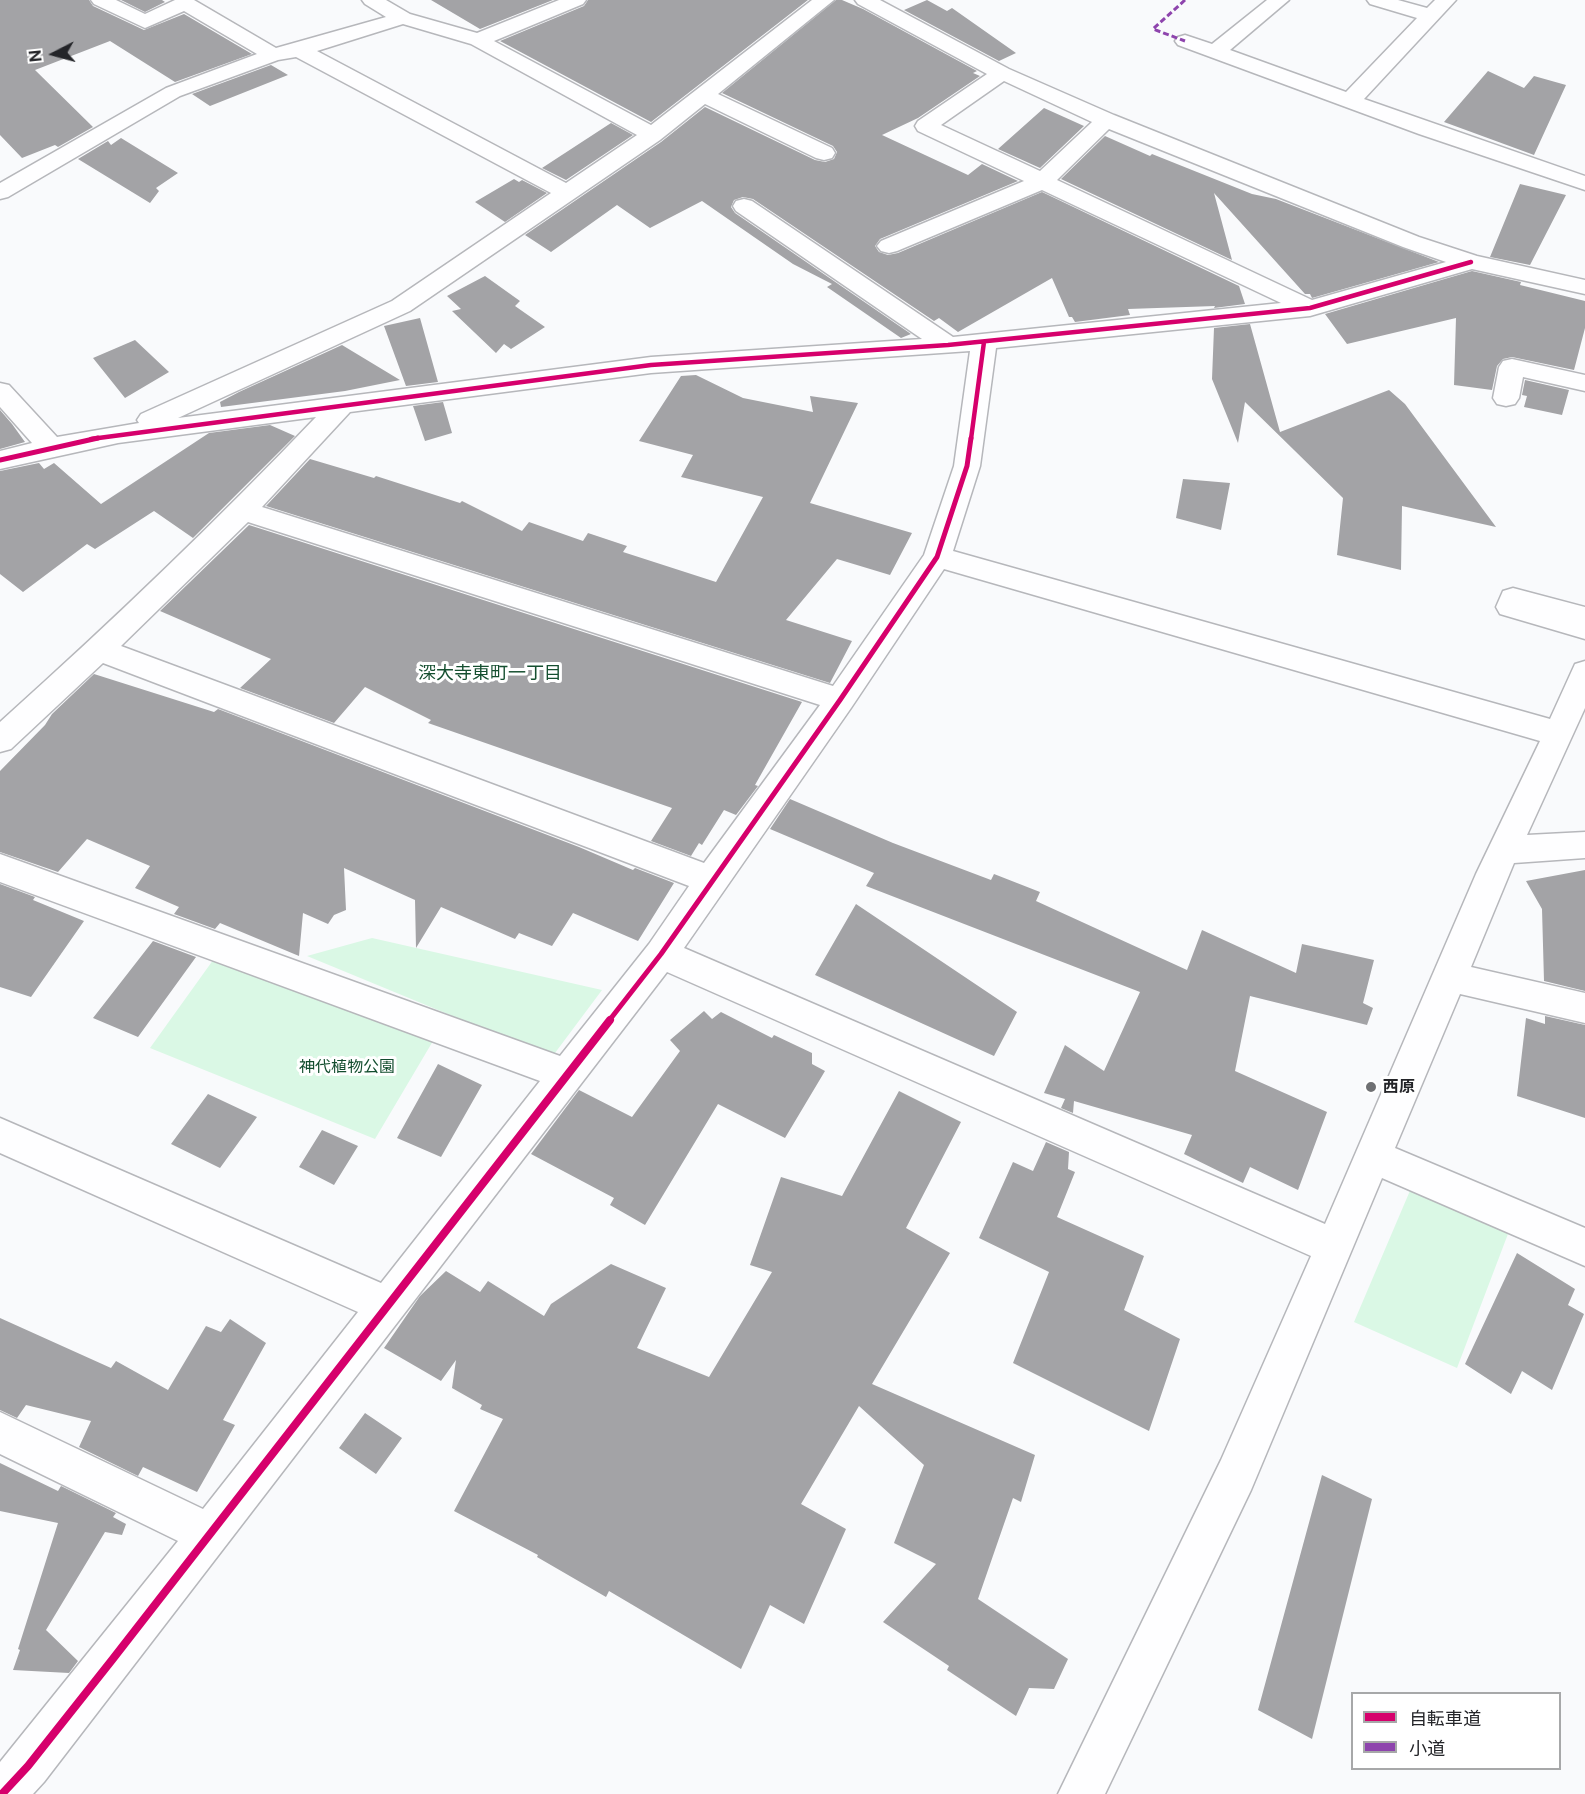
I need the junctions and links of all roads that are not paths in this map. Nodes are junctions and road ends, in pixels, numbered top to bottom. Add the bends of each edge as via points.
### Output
1 (101, 0) edge
2 (372, 0) edge
3 (576, 0) edge
4 (824, 0) edge
5 (865, 0) edge
6 (1279, 0) edge
7 (1377, 0) edge
8 (1446, 0) edge
9 (187, 1) edge
10 (1431, 16) junction
11 (403, 18) junction
12 (478, 40) junction
13 (1185, 41) dead end
14 (299, 50) junction
15 (1215, 52) junction
16 (273, 55) junction
17 (1002, 73) junction
18 (704, 95) junction
19 (1350, 101) junction
20 (1106, 120) junction
21 (651, 135) junction
22 (824, 153) dead end
23 (1043, 181) junction
24 (1585, 183) edge
25 (0, 192) edge
26 (567, 193) junction
27 (744, 206) dead end
28 (889, 246) dead end
29 (1471, 262) junction
30 (1585, 287) edge
31 (1310, 308) junction
32 (984, 342) junction
33 (948, 345) junction
34 (1585, 383) edge
35 (0, 391) edge
36 (1506, 398) dead end
37 (344, 403) junction
38 (118, 434) junction
39 (51, 447) junction
40 (0, 460) edge
41 (243, 512) junction
42 (938, 557) junction
43 (1585, 618) edge
44 (1585, 628) edge
45 (99, 650) junction
46 (1585, 672) edge
47 (840, 700) junction
48 (1559, 734) junction
49 (0, 740) edge
50 (1585, 845) edge
51 (1503, 850) junction
52 (0, 868) edge
53 (711, 880) junction
54 (661, 954) junction
55 (1450, 977) junction
56 (1585, 1008) edge
57 (567, 1075) junction
58 (0, 1135) edge
59 (1373, 1156) junction
60 (1334, 1247) junction
61 (1585, 1247) edge
62 (387, 1305) junction
63 (0, 1432) edge
64 (209, 1534) junction
65 (4, 1791) edge
66 (1081, 1794) edge

1 - 9 street via 145,22
2 - 11 street
3 - 12 street
4 - 18 street
5 - 17 street
6 - 15 street
7 - 10 street
8 - 10 street
9 - 16 street
10 - 19 street
11 - 12 street
11 - 14 street
12 - 21 street
13 - 15 street
14 - 16 street
14 - 26 street
15 - 19 street
16 - 25 street via 173,92
17 - 20 street
17 - 23 street via 926,126
18 - 21 street
18 - 22 street
19 - 24 street
20 - 23 street
20 - 29 street via 1411,242
21 - 26 street
23 - 28 street
23 - 31 street
26 - 38 street via 401,306
27 - 33 street
29 - 30 street
29 - 31 street
31 - 32 street
32 - 33 street
32 - 42 street via 967,466
33 - 37 street via 651,365
34 - 36 street via 1512,368
35 - 39 street
37 - 38 street
37 - 41 street
38 - 39 street
39 - 40 street
41 - 45 street
41 - 47 street
42 - 47 street
42 - 48 street
43 - 44 street via 1514,598 1510,608
45 - 49 street
45 - 53 street
46 - 48 street
47 - 53 street
48 - 51 street
50 - 51 street
51 - 55 street
52 - 57 street
53 - 54 street
54 - 57 street
54 - 60 street
55 - 56 street
55 - 59 street
57 - 62 street
58 - 62 street
59 - 60 street
59 - 61 street
60 - 66 street via 1236,1475
62 - 64 street
63 - 64 street
64 - 65 street via 28,1766

